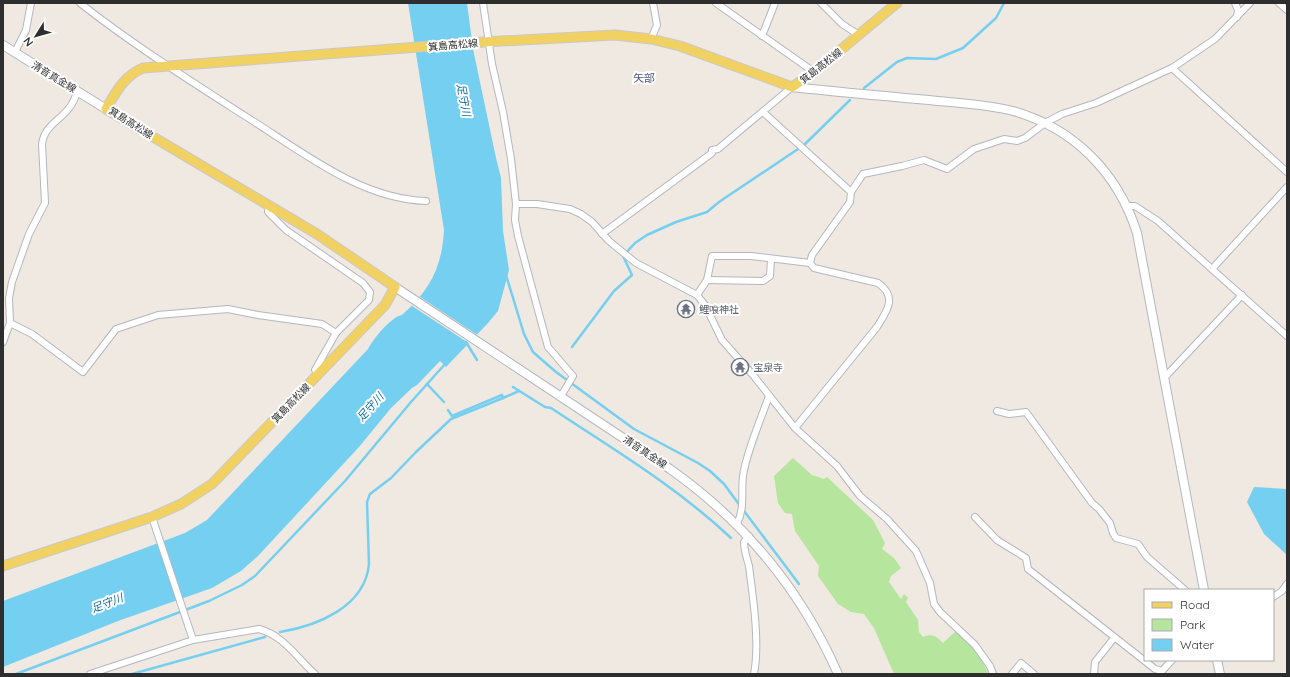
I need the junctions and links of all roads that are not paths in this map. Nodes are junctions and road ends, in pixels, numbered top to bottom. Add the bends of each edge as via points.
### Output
1 (31, 3) edge
2 (80, 3) edge
3 (482, 3) edge
4 (653, 3) edge
5 (716, 3) edge
6 (775, 3) edge
7 (821, 3) edge
8 (898, 3) edge
9 (1235, 3) edge
10 (1250, 3) edge
11 (1279, 3) edge
12 (1287, 10) edge
13 (1237, 17) junction
14 (859, 35) junction
15 (762, 36) junction
16 (651, 39) junction
17 (487, 42) junction
18 (3, 45) edge
19 (15, 52) junction
20 (166, 66) junction
21 (1172, 68) junction
22 (814, 72) junction
23 (792, 87) junction
24 (77, 91) junction
25 (106, 109) junction
26 (763, 112) junction
27 (1045, 123) junction
28 (1287, 172) edge
29 (1287, 187) edge
30 (851, 192) junction
31 (426, 201) dead end
32 (516, 204) junction
33 (269, 206) junction
34 (1127, 206) junction
35 (602, 234) junction
36 (771, 259) junction
37 (810, 263) junction
38 (1212, 269) junction
39 (707, 280) junction
40 (396, 287) junction
41 (697, 295) junction
42 (1242, 295) junction
43 (10, 323) junction
44 (336, 333) junction
45 (1287, 336) edge
46 (3, 342) edge
47 (319, 374) junction
48 (1164, 377) junction
49 (561, 396) junction
50 (769, 396) junction
51 (997, 411) dead end
52 (795, 428) junction
53 (975, 517) dead end
54 (153, 520) junction
55 (737, 524) junction
56 (749, 536) junction
57 (3, 566) edge
58 (1287, 584) edge
59 (1183, 589) edge
60 (1204, 589) edge
61 (1274, 596) edge
62 (1114, 638) junction
63 (194, 640) junction
64 (1144, 661) edge
65 (1144, 661) edge
66 (1171, 661) edge
67 (1217, 661) edge
68 (90, 674) edge
69 (315, 674) edge
70 (754, 674) edge
71 (838, 674) edge
72 (994, 674) edge
73 (1012, 674) edge
74 (1034, 674) edge
75 (1094, 674) edge
76 (1220, 674) edge

1 - 19 street via 26,30
2 - 20 street
3 - 17 street
4 - 16 street via 657,25
5 - 15 street
6 - 15 street
7 - 14 street via 842,24
8 - 14 main road, 箕島高松線
9 - 13 street
10 - 13 street
11 - 12 street
13 - 21 street via 1215,39
14 - 22 main road, 箕島高松線
15 - 22 street
16 - 17 main road, 箕島高松線 via 590,35
16 - 23 main road, 箕島高松線 via 680,46
17 - 20 main road, 箕島高松線
17 - 32 street via 511,159
18 - 19 street, 清音真金線
19 - 24 street, 清音真金線
20 - 25 main road, 箕島高松線 via 143,68 133,72
20 - 31 street via 344,178 380,194 407,201
21 - 27 street via 1124,91
21 - 28 street
22 - 23 main road, 箕島高松線
23 - 26 street
23 - 27 street via 994,107
24 - 25 street, 清音真金線
24 - 43 street via 69,111 47,129 43,136 45,203 29,234 12,282
25 - 33 main road, 箕島高松線
26 - 30 street
26 - 35 street via 718,149 712,150 712,153
27 - 30 street via 1017,141 1004,139 974,149 947,169 924,160 862,174
27 - 34 street via 1067,135 1097,161
29 - 38 street
30 - 37 street via 850,202 812,255
32 - 35 street via 570,209 592,222
32 - 49 street via 518,236 543,334 548,347 573,376
33 - 40 main road, 箕島高松線 via 317,234
33 - 44 street via 268,212 286,230 368,287 369,300
34 - 38 street via 1136,206 1158,221
34 - 48 street via 1140,249
35 - 41 street via 636,263
36 - 37 street
36 - 39 street via 770,276 763,281
36 - 39 street via 712,256
37 - 52 street via 814,268 878,283 886,290 890,302 877,327
38 - 42 street
39 - 41 street
40 - 47 main road, 箕島高松線 via 384,304
40 - 49 street, 清音真金線
41 - 50 street via 705,305 722,340
42 - 45 street
42 - 48 street
43 - 44 street via 32,334 83,372 116,329 158,315 228,309 258,316 322,324
43 - 46 street
44 - 47 street via 315,370
47 - 54 main road, 箕島高松線 via 212,484
48 - 60 street
49 - 55 street, 清音真金線 via 687,481
50 - 52 street
50 - 55 street via 746,461 743,506
51 - 59 street via 1009,414 1026,412 1092,503 1110,523 1116,538 1138,544 1147,557
52 - 72 street via 837,466 860,496 887,519 916,551 926,571 934,604 975,645
53 - 62 street via 998,540 1026,558 1028,569
54 - 57 main road, 箕島高松線
54 - 63 street
55 - 56 street, 清音真金線
56 - 70 street via 744,542 744,550 756,638
56 - 71 street, 清音真金線 via 796,595
58 - 61 street
62 - 64 street
62 - 75 street via 1095,662
63 - 68 street
63 - 69 street via 259,629 268,631
65 - 66 street via 1162,671
67 - 76 street
73 - 74 street via 1021,663

